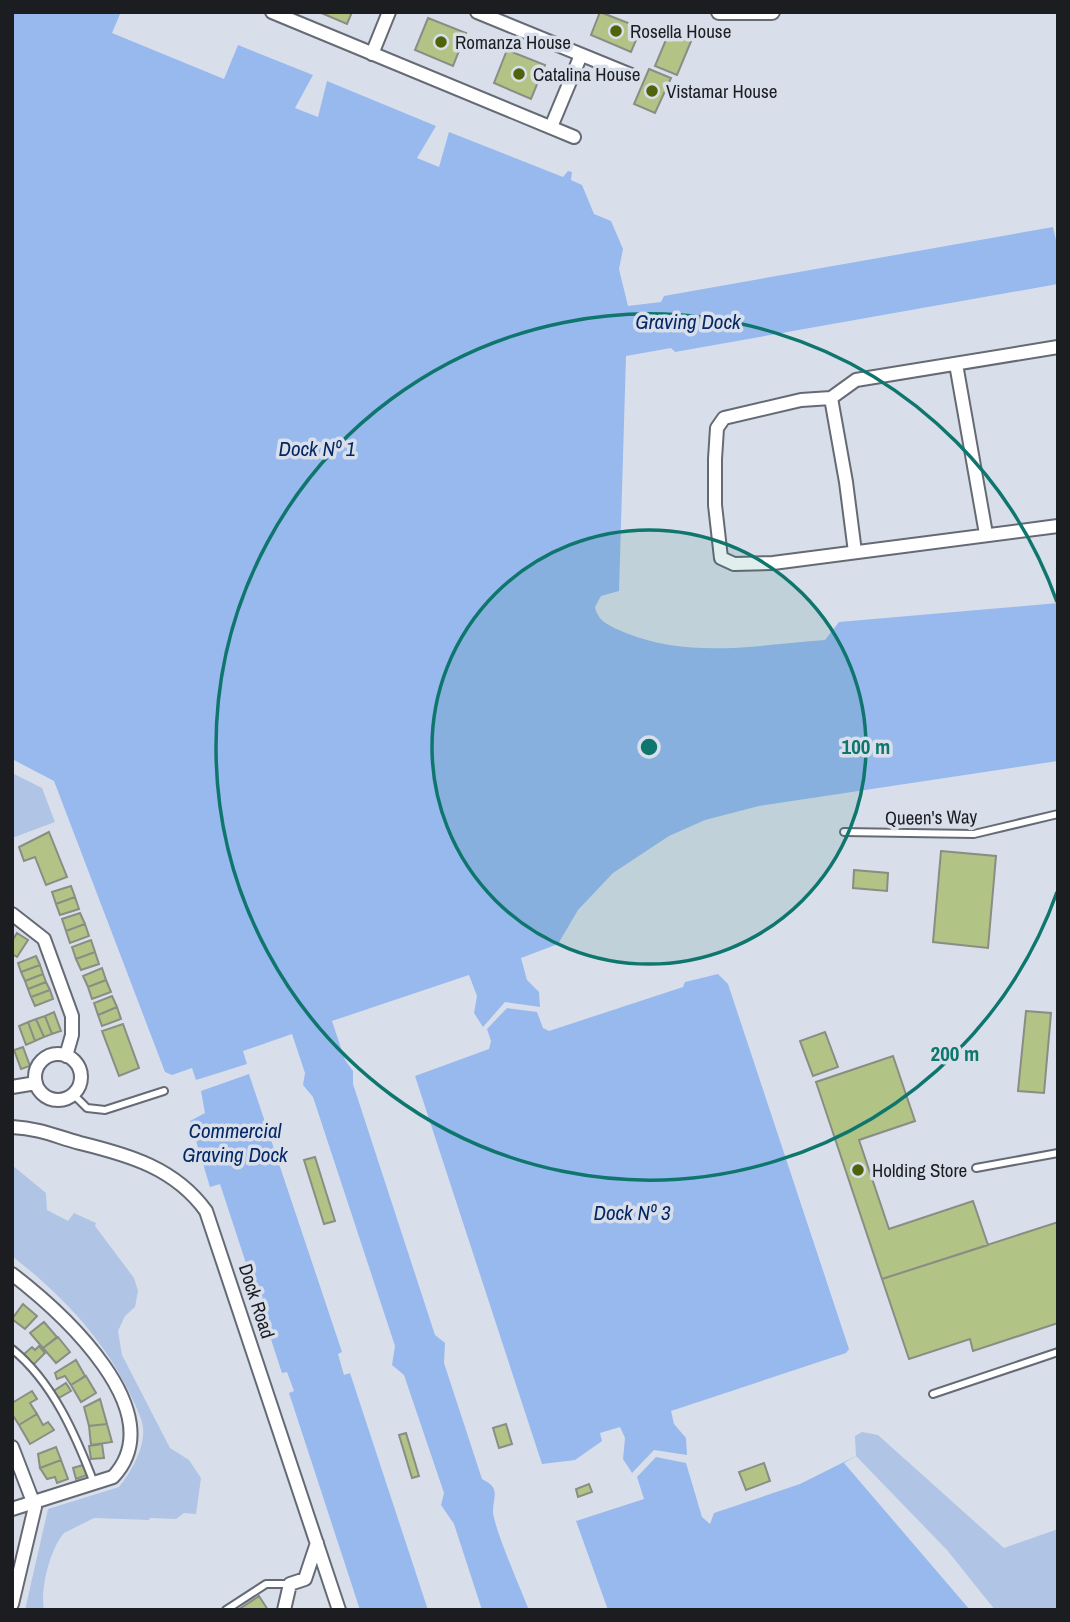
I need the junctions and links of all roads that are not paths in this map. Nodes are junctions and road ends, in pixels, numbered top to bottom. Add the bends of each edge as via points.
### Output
1 (272, 12) edge
2 (389, 12) edge
3 (477, 12) edge
4 (719, 12) edge
5 (772, 12) edge
6 (372, 54) junction
7 (581, 55) junction
8 (631, 75) dead end
9 (551, 127) junction
10 (574, 136) dead end
11 (1058, 348) edge
12 (956, 364) junction
13 (831, 398) junction
14 (1058, 526) edge
15 (986, 534) junction
16 (855, 552) junction
17 (1058, 814) edge
18 (844, 832) dead end
19 (12, 914) edge
20 (66, 1056) junction
21 (36, 1083) junction
22 (12, 1087) edge
23 (164, 1091) dead end
24 (73, 1094) junction
25 (12, 1127) edge
26 (1058, 1153) edge
27 (976, 1168) dead end
28 (12, 1273) edge
29 (12, 1349) edge
30 (1058, 1352) edge
31 (933, 1394) dead end
32 (12, 1447) edge
33 (94, 1483) junction
34 (34, 1502) junction
35 (12, 1509) edge
36 (317, 1543) junction
37 (290, 1584) junction
38 (12, 1604) edge
39 (226, 1610) edge
40 (284, 1610) edge
41 (339, 1610) edge

1 - 6 street
2 - 6 street
3 - 7 street
4 - 5 street
6 - 9 street
7 - 8 street
7 - 9 street
9 - 10 street
11 - 12 street
12 - 13 street via 849,382
12 - 15 street
13 - 16 street
13 - 16 street via 746,411 724,418 717,428 715,505 721,558 734,564 773,563
14 - 15 street
15 - 16 street
17 - 18 lane, Queen's Way via 974,834
19 - 20 street via 44,939 72,1016
20 - 21 street via 52,1055 40,1063
20 - 24 street via 81,1073
21 - 22 street
21 - 24 street via 51,1099
23 - 24 lane via 105,1110 87,1108
25 - 36 street, Dock Road via 52,1132 143,1161 176,1180 198,1200 210,1222
26 - 27 lane
28 - 33 street via 80,1334 107,1372 127,1412 131,1433 127,1452 113,1476
29 - 33 lane via 74,1431
30 - 31 lane
32 - 34 street
33 - 34 street
34 - 35 street
34 - 38 street
36 - 37 street via 305,1579
36 - 41 street, Dock Road
37 - 39 lane via 266,1584
37 - 40 street

